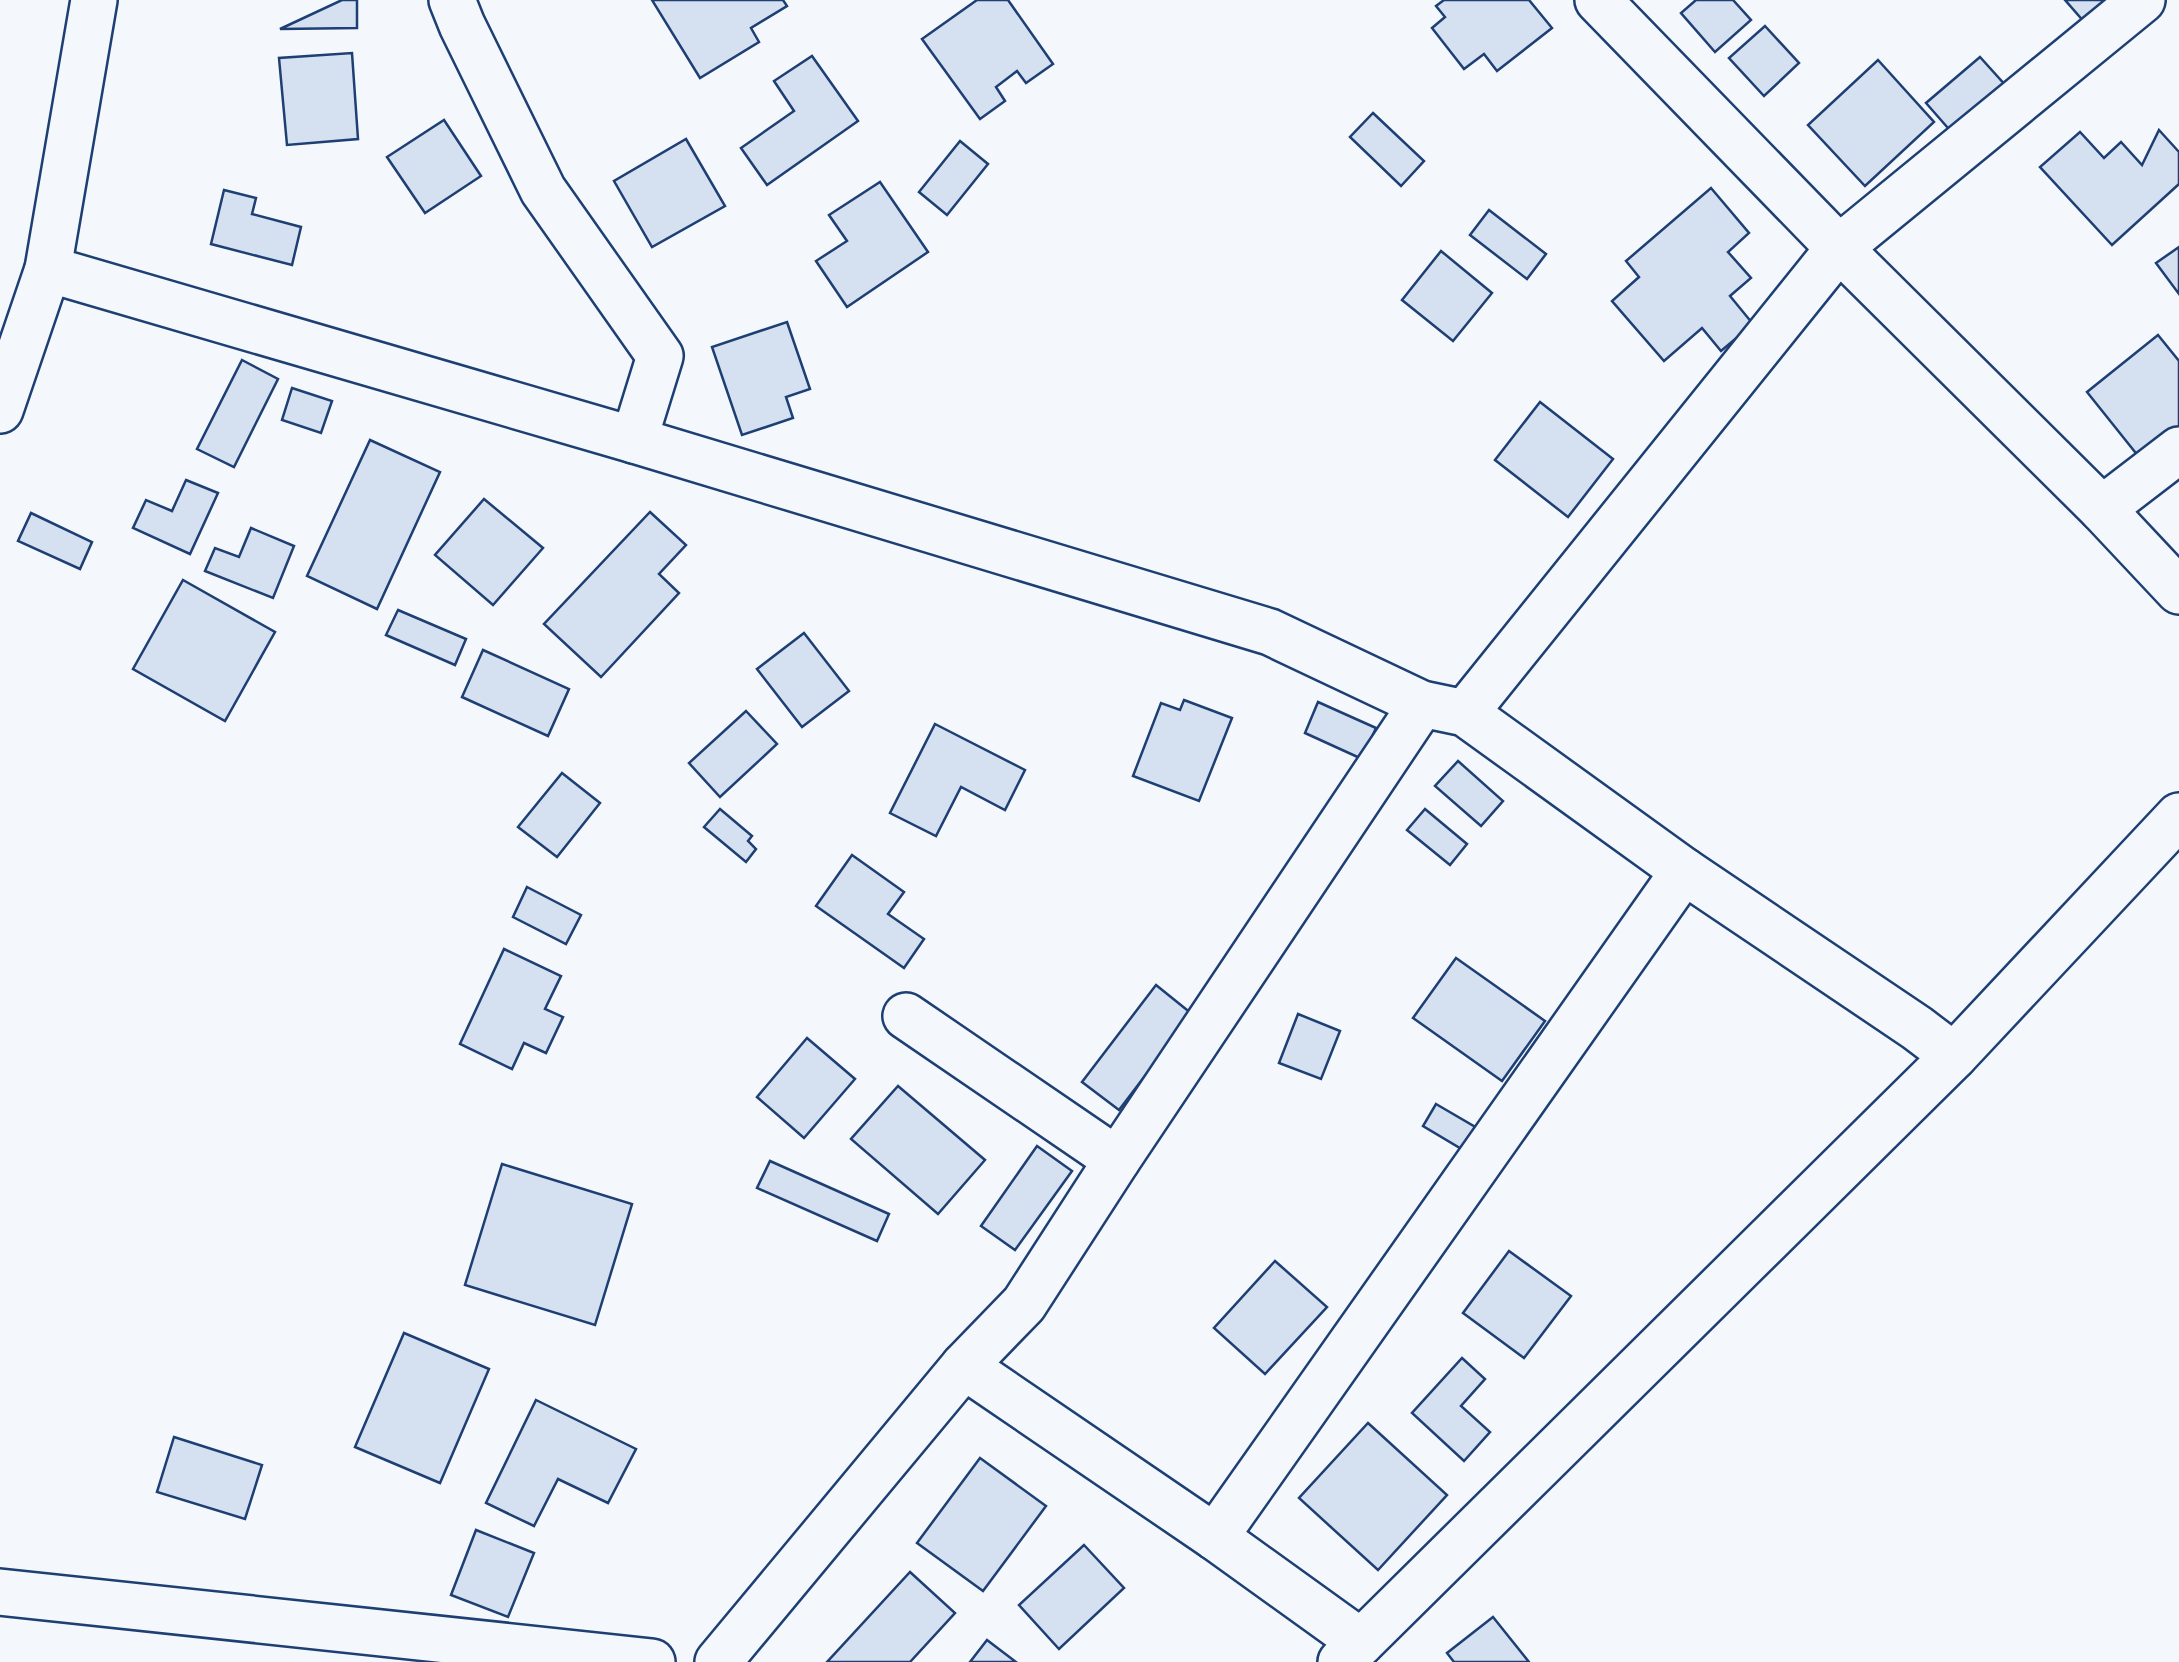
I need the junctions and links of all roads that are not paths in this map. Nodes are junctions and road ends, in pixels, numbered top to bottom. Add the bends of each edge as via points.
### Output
1 (94, 0) edge
2 (452, 0) edge
3 (1598, 0) edge
4 (2142, 0) edge
5 (1838, 248) junction
6 (48, 270) junction
7 (0, 410) edge
8 (634, 440) junction
9 (2179, 450) edge
10 (2102, 509) junction
11 (2179, 591) edge
12 (1422, 704) junction
13 (1465, 713) junction
14 (2179, 816) edge
15 (1684, 871) junction
16 (906, 1016) dead end
17 (1954, 1056) junction
18 (1117, 1160) junction
19 (964, 1366) junction
20 (1215, 1538) junction
21 (0, 1592) edge
22 (1351, 1652) edge
23 (522, 1655) edge
24 (652, 1662) edge
25 (718, 1662) edge

1 - 6 street
2 - 8 street via 543,190 660,356
3 - 5 street
4 - 5 street
5 - 10 street
5 - 13 street
6 - 7 street
6 - 8 street
8 - 12 street via 1270,632
9 - 10 street
10 - 11 street
12 - 13 street
12 - 18 street
13 - 15 street
14 - 17 street
15 - 17 street
15 - 20 street
16 - 18 street
17 - 22 street
18 - 19 street via 1024,1304
19 - 20 street
19 - 25 street
20 - 22 street
21 - 23 street
23 - 24 street

